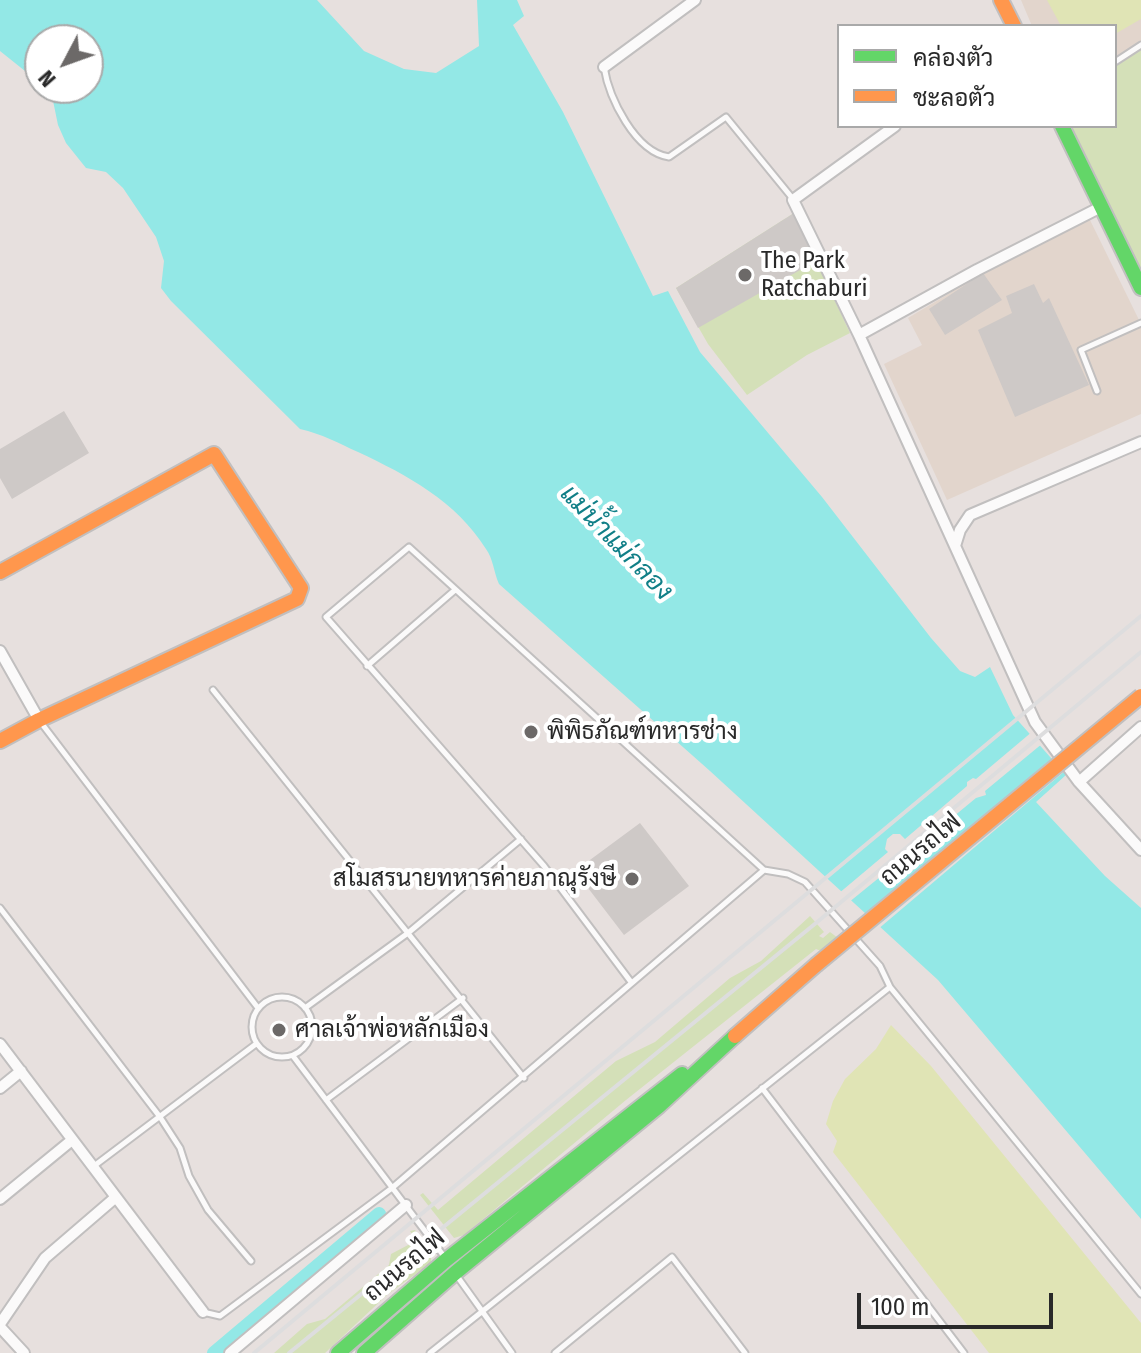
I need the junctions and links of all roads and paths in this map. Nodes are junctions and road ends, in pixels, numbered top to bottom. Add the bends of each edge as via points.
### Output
1 (695, 0) edge
2 (1001, 0) edge
3 (1013, 24) edge
4 (1141, 45) edge
5 (1117, 61) edge
6 (604, 67) joint
7 (892, 128) edge
8 (1063, 128) edge
9 (793, 200) junction
10 (1101, 207) junction
11 (1141, 288) edge
12 (1141, 323) edge
13 (859, 335) junction
14 (1097, 391) dead end
15 (1141, 442) edge
16 (955, 546) junction
17 (0, 572) edge
18 (455, 590) junction
19 (0, 651) edge
20 (367, 666) junction
21 (213, 690) dead end
22 (1141, 696) edge
23 (39, 720) junction
24 (1141, 727) edge
25 (0, 741) edge
26 (1079, 782) junction
27 (521, 839) junction
28 (1141, 850) edge
29 (764, 870) junction
30 (0, 908) edge
31 (408, 933) junction
32 (631, 982) junction
33 (890, 987) junction
34 (463, 998) junction
35 (258, 1008) junction
36 (305, 1008) junction
37 (0, 1044) edge
38 (256, 1044) junction
39 (293, 1056) junction
40 (21, 1071) junction
41 (524, 1078) junction
42 (0, 1088) edge
43 (762, 1088) junction
44 (326, 1100) junction
45 (160, 1117) junction
46 (72, 1140) junction
47 (93, 1167) junction
48 (392, 1188) junction
49 (116, 1197) junction
50 (0, 1199) edge
51 (406, 1205) junction
52 (251, 1261) dead end
53 (451, 1266) junction
54 (1141, 1294) edge
55 (480, 1311) junction
56 (203, 1312) joint
57 (0, 1326) edge
58 (24, 1353) edge
59 (230, 1353) edge
60 (338, 1353) edge
61 (364, 1353) edge
62 (430, 1353) edge
63 (512, 1353) edge
64 (555, 1353) edge
65 (745, 1353) edge
66 (964, 1353) edge

1 - 6 street
2 - 3 main road
4 - 5 lane
6 - 9 lane via 613,101 658,156 669,157 726,117
7 - 9 street
8 - 10 main road
9 - 13 street
10 - 11 main road
10 - 13 street
12 - 14 lane via 1081,350
13 - 16 street
15 - 16 street via 970,515
16 - 26 street via 1035,722
17 - 23 main road via 214,454 301,588 297,599
18 - 20 lane
18 - 20 lane via 409,547 326,617
18 - 29 lane
19 - 23 street
20 - 27 lane
21 - 31 lane
22 - 53 main road, ถนนรถไฟ, bridge
23 - 25 main road
23 - 35 lane
24 - 26 street
26 - 28 street
27 - 31 lane
27 - 32 lane
29 - 32 lane
29 - 33 lane via 805,882 880,966
30 - 45 lane
31 - 34 lane
31 - 36 lane
32 - 41 lane
33 - 43 lane
33 - 54 lane
34 - 41 lane
34 - 44 lane
35 - 36 lane via 287,997
35 - 38 lane via 251,1024
36 - 39 lane via 312,1032
37 - 40 street
38 - 39 lane via 272,1056
38 - 45 lane
39 - 44 lane
40 - 42 street
40 - 46 street
41 - 48 lane
43 - 55 lane
43 - 66 lane
44 - 48 lane
45 - 47 lane
45 - 52 lane via 208,1210
46 - 47 street
46 - 50 street
47 - 49 street
48 - 51 lane
48 - 56 lane via 220,1316
49 - 56 street
49 - 57 street via 45,1258
51 - 53 lane
51 - 59 street
53 - 55 lane
53 - 60 main road, ถนนรถไฟ
53 - 61 main road, ถนนรถไฟ
55 - 62 lane
55 - 63 lane
57 - 58 street
64 - 65 lane via 672,1257

